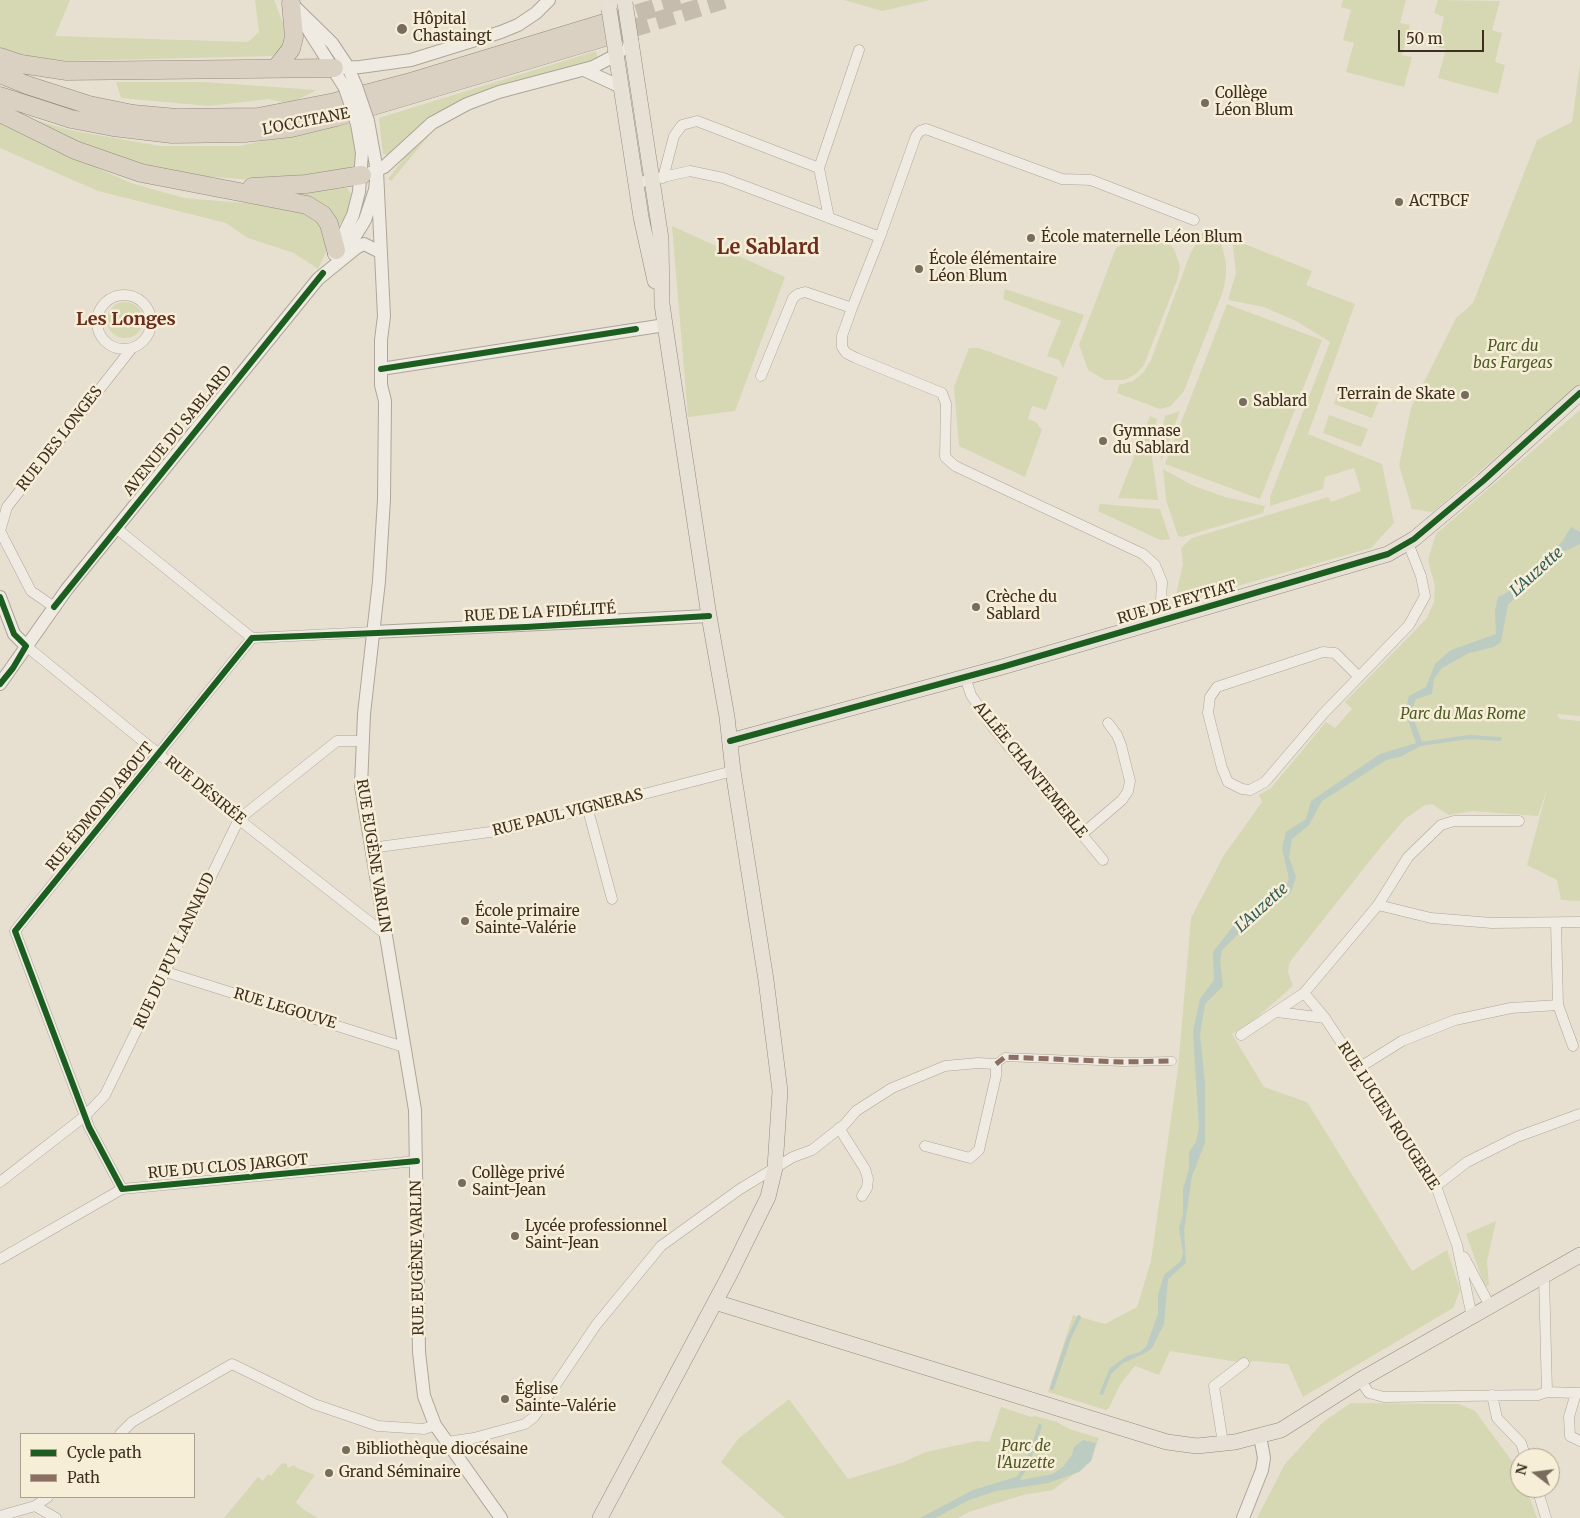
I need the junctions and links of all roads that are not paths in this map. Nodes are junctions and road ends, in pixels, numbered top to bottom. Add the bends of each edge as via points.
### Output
1 (549, 0) edge
2 (624, 1) edge
3 (290, 2) edge
4 (609, 29) edge
5 (631, 42) junction
6 (859, 50) dead end
7 (0, 57) edge
8 (276, 68) junction
9 (341, 68) junction
10 (584, 70) junction
11 (0, 74) edge
12 (621, 87) junction
13 (0, 96) edge
14 (0, 113) edge
15 (819, 168) junction
16 (369, 173) junction
17 (658, 179) junction
18 (636, 183) junction
19 (199, 184) junction
20 (830, 218) junction
21 (1194, 220) dead end
22 (880, 237) junction
23 (380, 252) junction
24 (339, 254) junction
25 (662, 304) junction
26 (852, 308) junction
27 (665, 325) junction
28 (132, 348) junction
29 (381, 369) junction
30 (761, 376) dead end
31 (1580, 393) edge
32 (116, 528) junction
33 (1408, 543) junction
34 (0, 597) edge
35 (54, 607) junction
36 (709, 616) junction
37 (1160, 620) junction
38 (373, 632) junction
39 (252, 638) junction
40 (26, 646) junction
41 (965, 677) junction
42 (1359, 677) junction
43 (0, 684) edge
44 (1108, 724) dead end
45 (362, 741) junction
46 (730, 741) junction
47 (159, 754) junction
48 (733, 771) junction
49 (588, 810) junction
50 (239, 819) junction
51 (1519, 821) dead end
52 (1081, 835) junction
53 (371, 848) junction
54 (1102, 860) dead end
55 (612, 899) dead end
56 (1378, 905) junction
57 (1580, 922) edge
58 (1556, 923) junction
59 (386, 934) junction
60 (166, 972) junction
61 (1304, 993) junction
62 (1558, 1004) junction
63 (1277, 1012) junction
64 (1325, 1018) junction
65 (1241, 1035) dead end
66 (1573, 1046) dead end
67 (404, 1047) junction
68 (1172, 1061) dead end
69 (996, 1064) junction
70 (1357, 1069) junction
71 (1580, 1114) edge
72 (85, 1116) junction
73 (839, 1128) junction
74 (925, 1146) dead end
75 (417, 1161) junction
76 (775, 1168) junction
77 (0, 1182) edge
78 (1436, 1186) junction
79 (122, 1189) junction
80 (862, 1196) dead end
81 (1457, 1245) junction
82 (1580, 1256) edge
83 (0, 1259) edge
84 (1544, 1276) junction
85 (715, 1302) junction
86 (1490, 1306) junction
87 (1472, 1316) junction
88 (1244, 1363) dead end
89 (1360, 1380) junction
90 (1547, 1392) junction
91 (1578, 1393) edge
92 (1492, 1395) junction
93 (435, 1425) junction
94 (121, 1433) edge
95 (1260, 1436) junction
96 (1580, 1441) edge
97 (447, 1442) junction
98 (1222, 1443) junction
99 (1523, 1448) edge
100 (47, 1498) edge
101 (1540, 1498) edge
102 (35, 1506) junction
103 (0, 1516) edge
104 (56, 1518) edge
105 (501, 1518) edge
106 (600, 1518) edge
107 (1243, 1518) edge
108 (1546, 1518) edge

1 - 9 street via 536,14 501,32 411,60
2 - 5 main road, bridge
3 - 8 highway via 293,43
3 - 9 street, AVENUE DU SABLARD
4 - 5 street
4 - 10 street
4 - 11 highway, L'OCCITANE via 318,106 258,117 177,118 133,114 89,105
4 - 12 main road
4 - 13 highway, L'OCCITANE via 336,118 291,128 245,133 172,134 71,119
5 - 17 main road
6 - 15 street
7 - 8 highway via 21,64 67,70
8 - 9 highway
9 - 16 street, AVENUE DU SABLARD, bridge via 363,123
10 - 12 street
10 - 16 street via 499,92 467,104 432,123
12 - 18 main road
14 - 19 highway via 107,162 141,173
15 - 17 street via 697,121 682,125 674,136
15 - 20 street
16 - 19 highway via 282,186
16 - 23 street, RUE EUGÈNE VARLIN
16 - 24 street, AVENUE DU SABLARD
17 - 18 street
17 - 20 street via 690,171 723,178
17 - 25 main road
18 - 25 main road via 652,270
19 - 24 highway via 307,204 323,215 329,224
20 - 22 street
21 - 22 street via 1090,180 1062,179 926,129 916,136
22 - 26 street
23 - 24 street, AVENUE DU SABLARD via 364,244
23 - 29 street, RUE EUGÈNE VARLIN via 384,316
24 - 32 street, AVENUE DU SABLARD
25 - 27 main road
26 - 30 street via 805,292 798,294 793,298
26 - 37 street via 841,342 846,353 942,393 946,404 945,457 948,461 1143,554 1154,565 1162,582
27 - 29 street
27 - 36 main road
28 - 28 street, RUE DES LONGES via 146,338 150,314 140,300 132,296 115,297 101,308 98,326 101,335 114,347
28 - 35 street, RUE DES LONGES via 7,507 0,531 31,591
29 - 38 street, RUE EUGÈNE VARLIN via 385,401 384,499
31 - 33 main road, RUE DE FEYTIAT via 1483,481
32 - 35 street, AVENUE DU SABLARD
32 - 39 street
33 - 37 main road, RUE DE FEYTIAT via 1369,561
33 - 42 street via 1422,576 1424,596 1409,625
34 - 40 street via 14,634
35 - 40 street, AVENUE DU SABLARD
36 - 38 street, RUE DE LA FIDÉLITÉ
36 - 46 main road
37 - 41 main road, RUE DE FEYTIAT
38 - 39 street
38 - 45 street, RUE EUGÈNE VARLIN
39 - 47 street, RUE ÉDMOND ABOUT
40 - 43 street, AVENUE DU SABLARD
40 - 47 street, RUE DÉSIRÉE
41 - 46 main road, RUE DE FEYTIAT
41 - 52 street, ALLÉE CHANTEMERLE via 971,696 991,725
42 - 42 street via 1260,786 1250,790 1228,782 1208,713 1210,697 1217,687 1323,652 1336,653
44 - 52 street via 1121,745 1130,781 1128,791
45 - 50 street, RUE DU PUY LANNAUD via 337,741
45 - 53 street, RUE EUGÈNE VARLIN via 361,786
46 - 48 main road
47 - 50 street, RUE DÉSIRÉE
47 - 72 street, RUE ÉDMOND ABOUT via 15,931
48 - 49 street, RUE PAUL VIGNERAS
48 - 76 main road via 780,1091
49 - 53 street, RUE PAUL VIGNERAS via 505,830
49 - 55 street
50 - 59 street, RUE DÉSIRÉE
50 - 60 street, RUE DU PUY LANNAUD
51 - 56 street via 1454,821 1441,825 1408,857
52 - 54 street, ALLÉE CHANTEMERLE
53 - 59 street, RUE EUGÈNE VARLIN
56 - 58 street via 1431,918
56 - 61 street
57 - 58 street
58 - 62 street
59 - 67 street, RUE EUGÈNE VARLIN
60 - 67 street, RUE LEGOUVE
60 - 72 street, RUE DU PUY LANNAUD via 105,1095
61 - 63 street
61 - 64 street, RUE LUCIEN ROUGERIE
62 - 66 street
62 - 70 street via 1511,1008 1455,1020 1402,1041
63 - 64 street
63 - 65 street
64 - 70 street, RUE LUCIEN ROUGERIE
67 - 75 street, RUE EUGÈNE VARLIN via 415,1110
68 - 69 street via 1006,1057
69 - 73 street via 978,1062 945,1066 923,1073 873,1098
69 - 74 street via 978,1150 970,1158
70 - 78 street, RUE LUCIEN ROUGERIE
71 - 78 street via 1517,1137 1475,1158
72 - 77 street, RUE DU PUY LANNAUD
72 - 79 street
73 - 76 street via 812,1150
73 - 80 street via 865,1169 868,1179
75 - 79 street, RUE DU CLOS JARGOT
75 - 93 street, RUE EUGÈNE VARLIN via 421,1376 424,1396
76 - 85 main road via 768,1197
76 - 97 street via 661,1246 596,1325 534,1417 525,1424
78 - 81 street, RUE LUCIEN ROUGERIE
79 - 83 street
81 - 86 street, RUE LUCIEN ROUGERIE
81 - 87 street, RUE LUCIEN ROUGERIE
82 - 84 main road
84 - 86 main road
84 - 90 street
85 - 98 main road via 1168,1442 1198,1446
85 - 106 main road
86 - 87 main road
87 - 89 main road
88 - 98 street via 1214,1386
89 - 92 street via 1369,1394 1384,1397
89 - 95 main road via 1281,1430
90 - 91 street
90 - 92 street via 1538,1395
91 - 96 street via 1570,1417 1570,1436
92 - 99 street via 1496,1418 1521,1442
93 - 94 street via 424,1429 378,1426 314,1404 232,1364 132,1422
93 - 97 street, RUE EUGÈNE VARLIN
95 - 98 main road
95 - 107 street via 1264,1458 1262,1470
97 - 105 street, RUE EUGÈNE VARLIN
100 - 102 street
101 - 108 street
102 - 103 street
102 - 104 street

